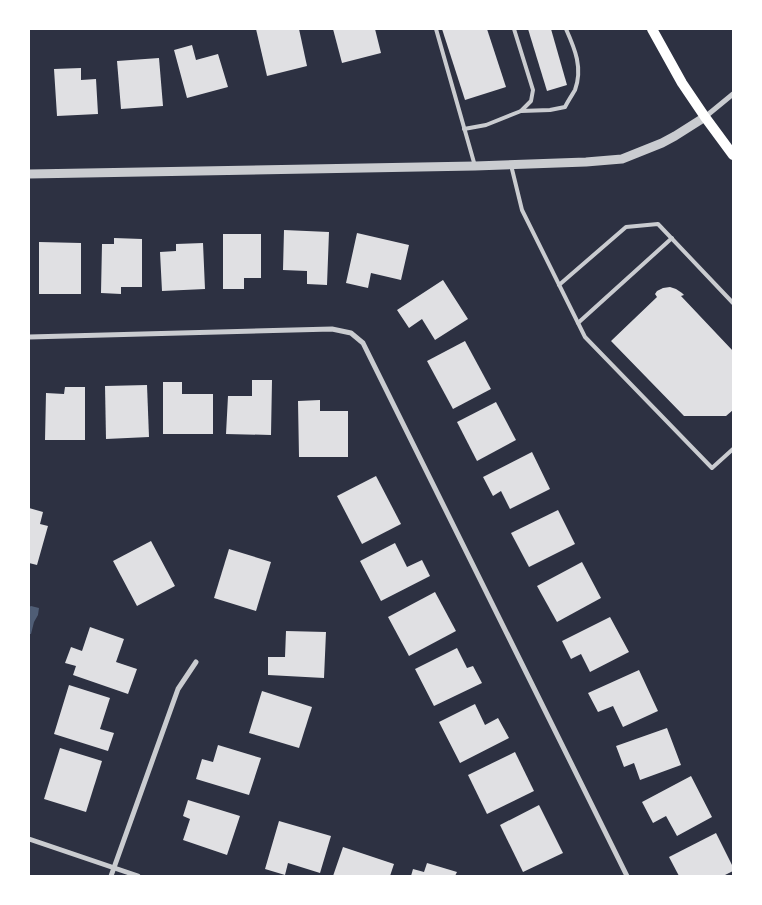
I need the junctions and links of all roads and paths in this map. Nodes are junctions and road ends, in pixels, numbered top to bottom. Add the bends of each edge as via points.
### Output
1 (436, 29) edge
2 (514, 29) edge
3 (566, 29) edge
4 (652, 29) edge
5 (733, 94) edge
6 (521, 111) junction
7 (705, 117) junction
8 (464, 129) junction
9 (733, 155) edge
10 (511, 165) junction
11 (475, 166) junction
12 (29, 174) edge
13 (672, 238) junction
14 (559, 285) junction
15 (733, 303) edge
16 (578, 324) junction
17 (29, 337) edge
18 (733, 449) edge
19 (196, 662) dead end
20 (29, 839) edge
21 (114, 868) junction
22 (111, 876) edge
23 (138, 876) edge
24 (627, 876) edge

1 - 8 lane
2 - 6 lane via 533,90 531,101
3 - 6 lane via 579,68 575,90 565,107
4 - 7 main road
5 - 7 street
6 - 8 lane via 486,125
7 - 9 main road
7 - 10 street via 662,143 622,159
8 - 11 lane
10 - 11 street
10 - 14 lane via 522,210
11 - 12 street
13 - 14 lane via 658,224 626,227
13 - 15 lane
13 - 16 lane
14 - 16 lane
16 - 18 lane via 585,336 712,468
17 - 24 street via 332,329 350,333 363,343
19 - 21 street via 178,690
20 - 21 street
21 - 22 street
21 - 23 street

